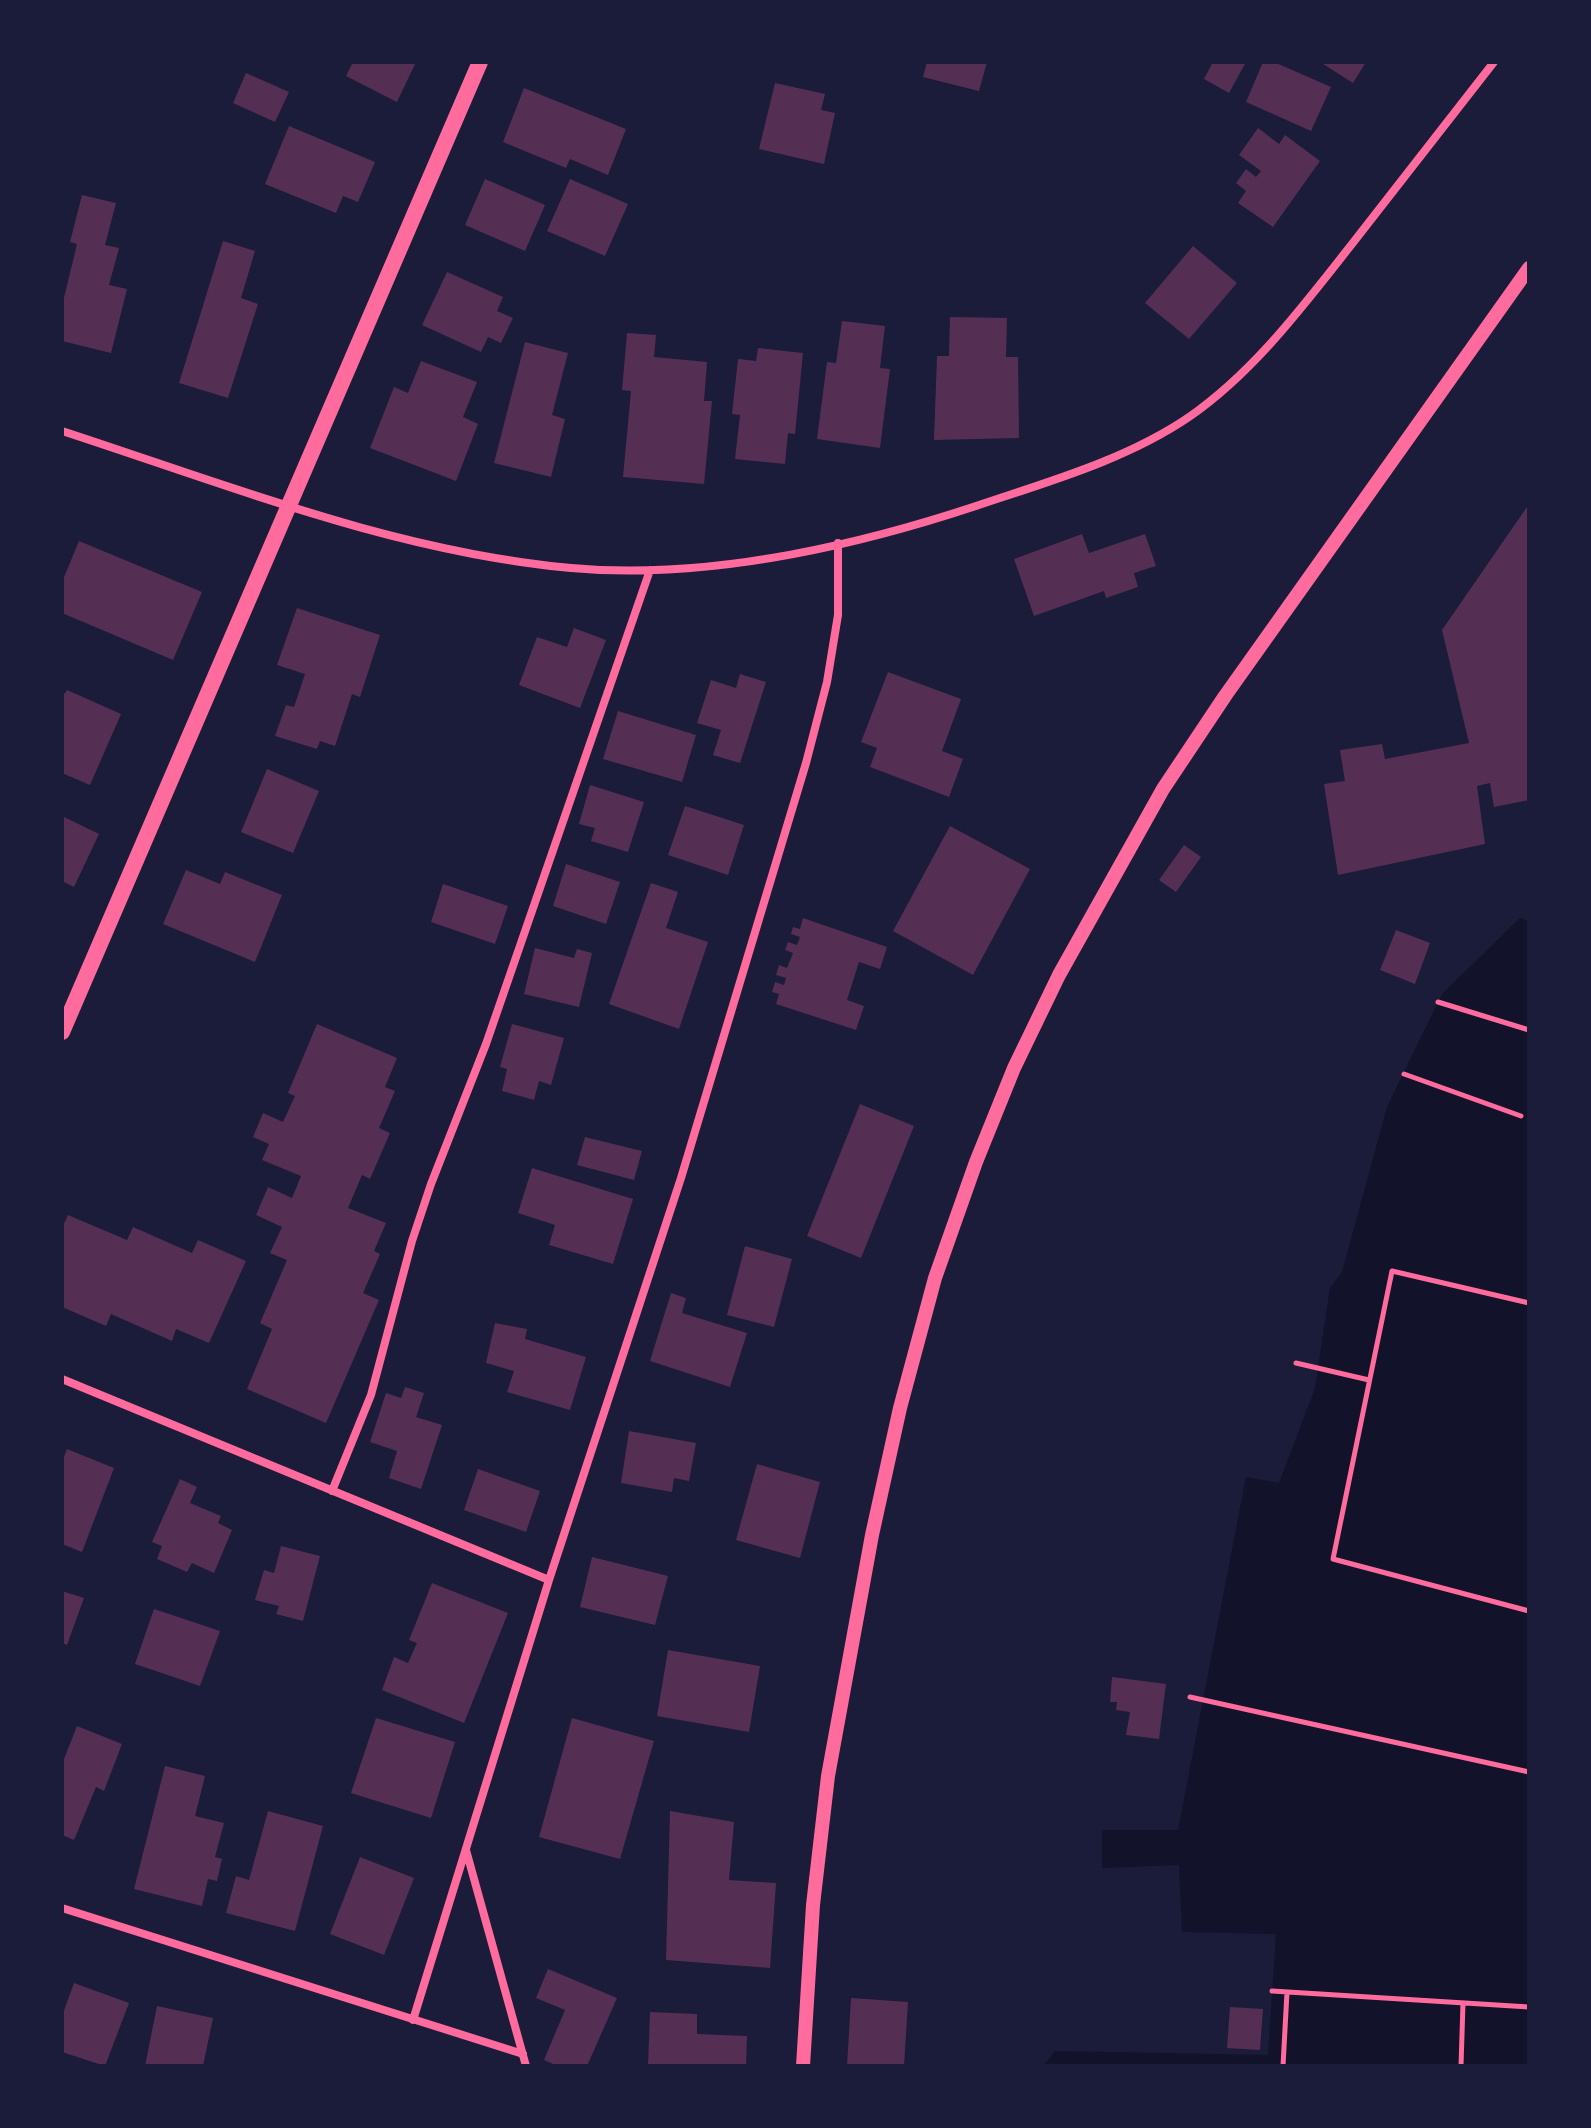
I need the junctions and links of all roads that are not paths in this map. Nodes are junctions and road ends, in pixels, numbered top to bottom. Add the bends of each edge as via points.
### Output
1 (480, 62) edge
2 (1494, 62) edge
3 (1529, 268) edge
4 (62, 431) edge
5 (287, 504) junction
6 (838, 543) junction
7 (650, 570) junction
8 (62, 1032) edge
9 (62, 1379) edge
10 (332, 1491) junction
11 (549, 1580) junction
12 (466, 1849) junction
13 (62, 1908) edge
14 (413, 2020) junction
15 (523, 2054) junction
16 (526, 2066) edge
17 (803, 2066) edge

1 - 5 main road
2 - 6 street via 1298,312 1248,367 1188,418 1118,454 1035,486
3 - 17 street via 1163,789 1059,975 986,1136 935,1278 872,1535 828,1776
4 - 5 street
5 - 7 street via 494,558
5 - 8 main road
6 - 7 street via 748,560
6 - 11 street via 838,615 806,763 681,1178
7 - 10 street via 486,1044 431,1184 371,1395
9 - 10 street
10 - 11 street
11 - 12 street
12 - 14 street
12 - 15 street
13 - 14 street
14 - 15 street
15 - 16 street

